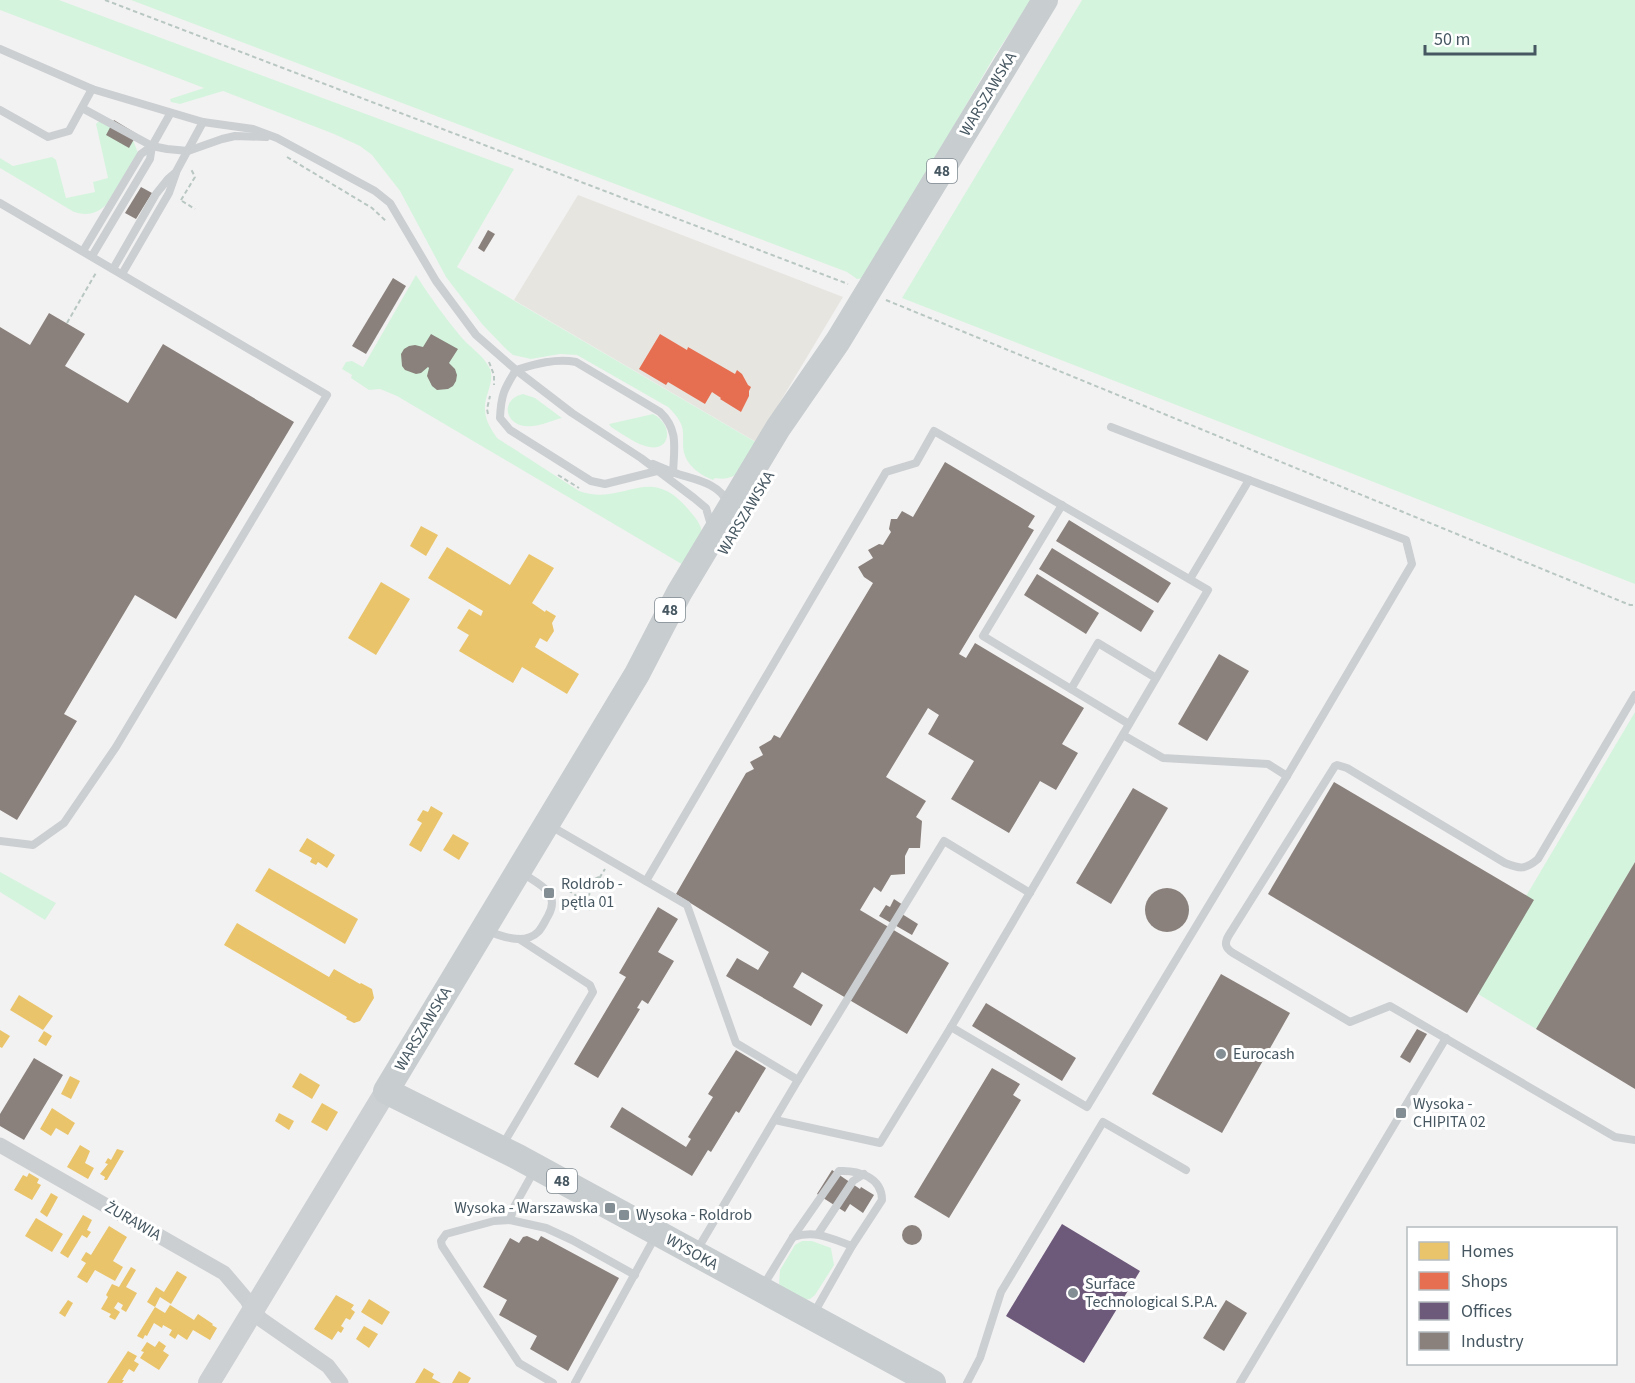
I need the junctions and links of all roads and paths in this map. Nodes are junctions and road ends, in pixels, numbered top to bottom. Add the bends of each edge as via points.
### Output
1 (105, 0) edge
2 (1045, 0) edge
3 (0, 49) edge
4 (92, 90) junction
5 (82, 108) junction
6 (0, 110) edge
7 (170, 114) junction
8 (203, 122) junction
9 (277, 138) junction
10 (152, 146) junction
11 (188, 151) junction
12 (285, 156) dead end
13 (196, 162) dead end
14 (176, 172) junction
15 (181, 200) dead end
16 (0, 203) edge
17 (388, 223) dead end
18 (83, 251) junction
19 (92, 256) junction
20 (113, 269) junction
21 (122, 274) junction
22 (868, 292) junction
23 (486, 358) dead end
24 (516, 370) junction
25 (489, 416) dead end
26 (1110, 427) dead end
27 (641, 459) junction
28 (657, 471) junction
29 (673, 473) junction
30 (557, 474) dead end
31 (1249, 480) junction
32 (753, 486) junction
33 (585, 491) dead end
34 (717, 502) junction
35 (1062, 505) junction
36 (716, 547) junction
37 (1190, 579) junction
38 (1635, 605) edge
39 (1156, 678) junction
40 (1071, 689) junction
41 (1635, 695) edge
42 (1129, 724) junction
43 (1122, 735) junction
44 (1287, 776) junction
45 (547, 824) junction
46 (0, 841) edge
47 (609, 861) junction
48 (519, 871) junction
49 (600, 876) junction
50 (646, 881) junction
51 (562, 886) dead end
52 (568, 891) junction
53 (1030, 893) junction
54 (585, 901) junction
55 (590, 910) dead end
56 (484, 930) junction
57 (519, 939) junction
58 (951, 1027) junction
59 (1446, 1038) junction
60 (798, 1080) junction
61 (386, 1090) junction
62 (775, 1120) junction
63 (1635, 1140) edge
64 (0, 1144) edge
65 (500, 1148) junction
66 (536, 1167) junction
67 (1186, 1170) dead end
68 (864, 1174) junction
69 (510, 1220) junction
70 (657, 1233) junction
71 (818, 1234) junction
72 (793, 1237) junction
73 (852, 1246) junction
74 (695, 1254) junction
75 (635, 1275) junction
76 (761, 1289) junction
77 (254, 1311) junction
78 (812, 1317) junction
79 (923, 1381) edge
80 (209, 1383) edge
81 (342, 1383) edge
82 (554, 1383) edge
83 (576, 1383) edge
84 (967, 1383) edge
85 (1240, 1383) edge

1 - 22 path
2 - 22 main road, WARSZAWSKA / 48
3 - 4 lane
4 - 5 lane
4 - 7 lane
5 - 6 lane via 69,131 48,137
5 - 10 lane
7 - 8 lane
7 - 10 lane
8 - 9 lane via 253,129
8 - 11 lane
9 - 11 lane via 235,136
9 - 24 lane via 390,203 436,281 476,335
10 - 11 lane
10 - 18 lane via 141,154
10 - 19 lane via 150,159
11 - 14 lane
12 - 17 path via 372,208
13 - 15 path via 191,169 195,177
14 - 20 lane via 160,188
14 - 21 lane via 169,193
16 - 18 lane
18 - 19 lane
19 - 20 lane
20 - 21 lane
21 - 46 lane via 327,395 116,747 64,823 33,845
22 - 32 main road, WARSZAWSKA / 48 via 778,428
22 - 38 path
23 - 25 path via 494,375
24 - 27 lane
24 - 28 lane via 501,398 500,418 510,430 591,481 605,484
24 - 29 lane via 564,360 576,362 660,412 669,420 674,433
26 - 31 lane
27 - 28 lane
27 - 29 lane
28 - 34 lane
29 - 34 lane via 704,482
30 - 33 path
31 - 37 lane
31 - 44 lane via 1406,540 1412,564
32 - 34 main road, WARSZAWSKA / 48
32 - 36 main road, WARSZAWSKA / 48
34 - 36 main road, WARSZAWSKA / 48
35 - 37 lane
35 - 40 lane via 983,636
35 - 50 lane via 934,431 916,463 886,472
36 - 45 main road, WARSZAWSKA / 48 via 679,593 637,674
37 - 39 lane via 1208,590
39 - 40 lane via 1098,643
39 - 42 lane
40 - 42 lane
41 - 59 lane via 1538,859 1528,867 1504,863 1337,765 1226,940 1228,950 1350,1022 1390,1006
42 - 43 lane
43 - 44 lane via 1163,758 1268,764
43 - 53 lane
44 - 58 lane via 1087,1107
45 - 47 lane
45 - 48 main road, WARSZAWSKA / 48
47 - 49 path
47 - 50 lane
48 - 56 main road, WARSZAWSKA / 48
48 - 57 lane via 549,892 552,900 551,910 538,932
49 - 52 path
49 - 54 path
50 - 60 lane via 687,905 736,1043
51 - 52 path
52 - 54 path
53 - 58 lane
53 - 60 lane via 944,841
54 - 55 path
56 - 57 lane
56 - 61 main road, WARSZAWSKA / 48
57 - 65 lane via 590,984 593,992
58 - 62 lane via 880,1143
59 - 63 lane via 1615,1137
59 - 85 lane
60 - 62 lane
61 - 65 main road, WYSOKA / 48
61 - 77 main road, WARSZAWSKA
62 - 74 lane
64 - 77 street, ŻURAWIA via 224,1273
65 - 66 main road, WYSOKA / 48
66 - 69 lane
66 - 70 main road, WYSOKA / 48
67 - 84 lane via 1103,1122 1001,1292 980,1358
68 - 71 lane via 853,1181
68 - 72 lane via 839,1171
68 - 73 lane via 878,1184 882,1200
69 - 75 lane via 546,1228
69 - 82 lane via 446,1234 441,1246 519,1363
70 - 74 main road, WYSOKA / 48
70 - 75 lane
71 - 72 lane
71 - 73 lane
72 - 76 lane
73 - 78 lane
74 - 76 main road, WYSOKA / 48
75 - 83 lane
76 - 78 main road, WYSOKA / 48
77 - 80 main road, WARSZAWSKA
77 - 81 street, ŻURAWIA via 328,1366
78 - 79 main road, WYSOKA / 48

